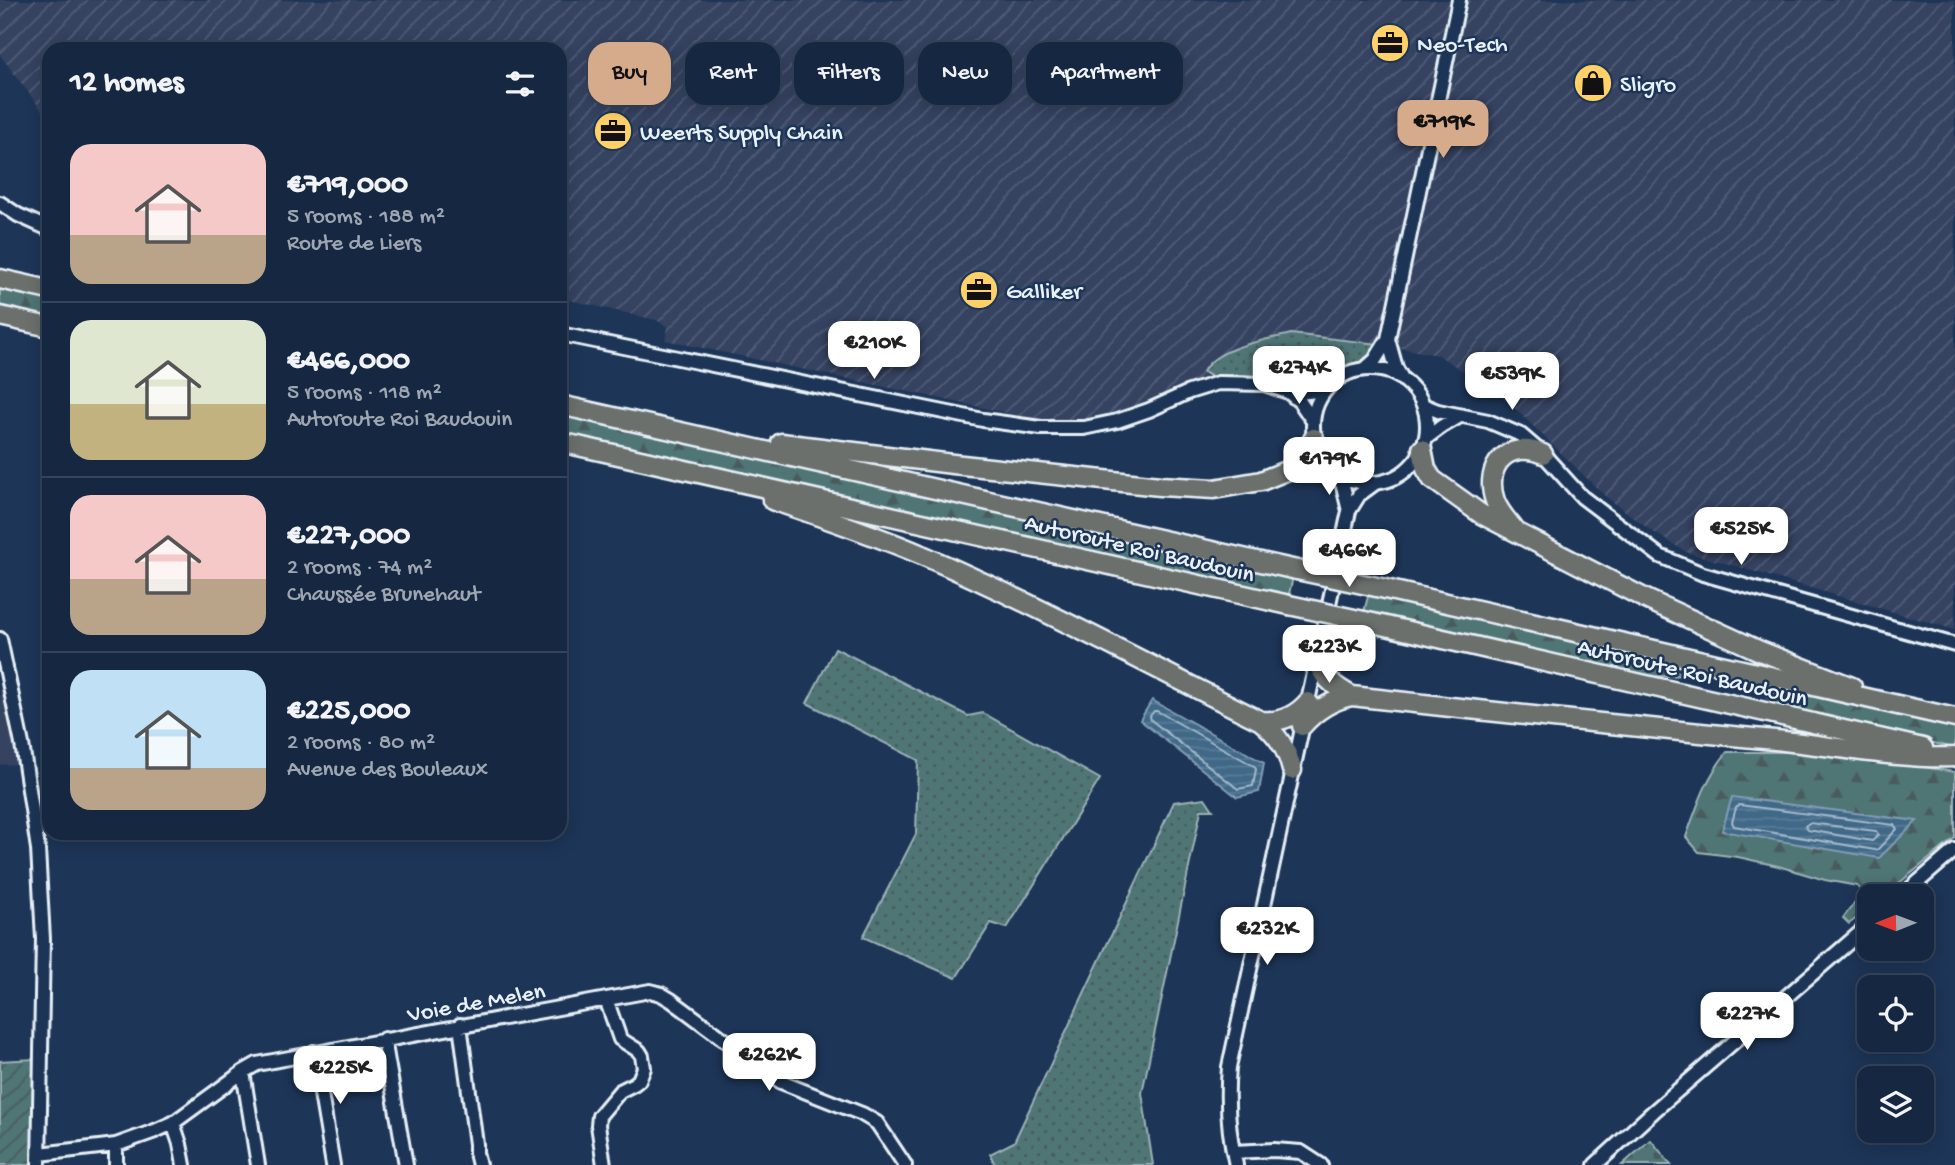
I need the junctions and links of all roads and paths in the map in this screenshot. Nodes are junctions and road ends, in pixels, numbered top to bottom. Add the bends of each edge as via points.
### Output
1 (1459, 0) edge
2 (0, 202) edge
3 (42, 226) edge
4 (0, 279) edge
5 (42, 288) edge
6 (0, 316) edge
7 (42, 325) edge
8 (567, 335) edge
9 (1388, 338) junction
10 (1365, 369) junction
11 (1403, 380) junction
12 (1326, 390) junction
13 (1288, 392) junction
14 (1423, 405) junction
15 (567, 407) edge
16 (1460, 416) junction
17 (1313, 429) junction
18 (567, 444) edge
19 (1424, 444) junction
20 (746, 446) junction
21 (1543, 454) junction
22 (1335, 472) junction
23 (727, 480) junction
24 (1374, 484) junction
25 (1349, 511) junction
26 (1518, 534) junction
27 (0, 639) edge
28 (1955, 645) edge
29 (1317, 661) junction
30 (1352, 696) junction
31 (1873, 700) junction
32 (1308, 702) junction
33 (1955, 718) edge
34 (1261, 721) junction
35 (1302, 726) junction
36 (1955, 756) edge
37 (1292, 770) junction
38 (1955, 850) edge
39 (1916, 884) edge
40 (1857, 935) edge
41 (606, 999) junction
42 (460, 1025) junction
43 (384, 1039) junction
44 (314, 1052) junction
45 (243, 1072) junction
46 (173, 1123) junction
47 (116, 1145) junction
48 (1233, 1152) junction
49 (40, 1160) edge
50 (116, 1165) edge
51 (184, 1165) edge
52 (258, 1165) edge
53 (333, 1165) edge
54 (405, 1165) edge
55 (479, 1165) edge
56 (604, 1165) edge
57 (905, 1165) edge
58 (1237, 1165) edge
59 (1321, 1165) edge
60 (1595, 1165) edge

1 - 9 street
2 - 3 street
4 - 5 highway
6 - 7 highway
8 - 13 street via 983,421 1041,428 1084,428 1117,421 1218,383 1264,384
9 - 10 street
9 - 11 street
10 - 11 street via 1389,372
10 - 12 street via 1351,372
11 - 14 street
12 - 13 street
12 - 17 street
13 - 17 street via 1300,402
14 - 16 street
14 - 19 street
15 - 20 highway, Autoroute Roi Baudouin
16 - 19 street
16 - 21 street via 1513,430
17 - 20 highway via 1305,454 1293,468 1261,481 1214,489 774,442
17 - 22 street via 1322,457
18 - 23 highway, Autoroute Roi Baudouin
19 - 24 street via 1403,473
19 - 26 highway via 1426,469 1437,483
20 - 31 highway, Autoroute Roi Baudouin, bridge
21 - 26 highway via 1511,451 1494,472 1496,502
21 - 28 street via 1582,497 1660,556 1703,574
22 - 24 street
22 - 25 street
23 - 34 highway via 1001,591
23 - 36 highway, Autoroute Roi Baudouin, bridge
24 - 25 street via 1359,495
25 - 29 street
26 - 31 highway via 1648,600 1760,651 1848,684
27 - 49 street via 38,849 43,939
29 - 30 highway via 1321,671
29 - 32 street
30 - 35 highway via 1326,705
30 - 36 highway via 1926,758
31 - 33 highway, Autoroute Roi Baudouin
32 - 34 highway via 1288,718
32 - 35 street
34 - 37 highway via 1284,745
35 - 37 street
37 - 48 street via 1229,1067 1227,1112
38 - 39 street
40 - 60 street
41 - 42 street, Voie de Melen
41 - 56 street via 620,1039 639,1051 644,1068 639,1080 620,1091 599,1116
41 - 57 street, Voie de Melen via 650,991 667,998 781,1082 877,1123
42 - 43 street, Voie de Melen
42 - 55 street
43 - 44 street, Voie de Melen
43 - 54 street
44 - 45 street, Voie de Melen via 257,1064
44 - 53 street
45 - 46 street, Voie de Melen
45 - 52 street
46 - 47 street, Voie de Melen
46 - 51 street
47 - 49 street, Voie de Melen
47 - 50 street
48 - 58 street
48 - 59 street via 1301,1152

